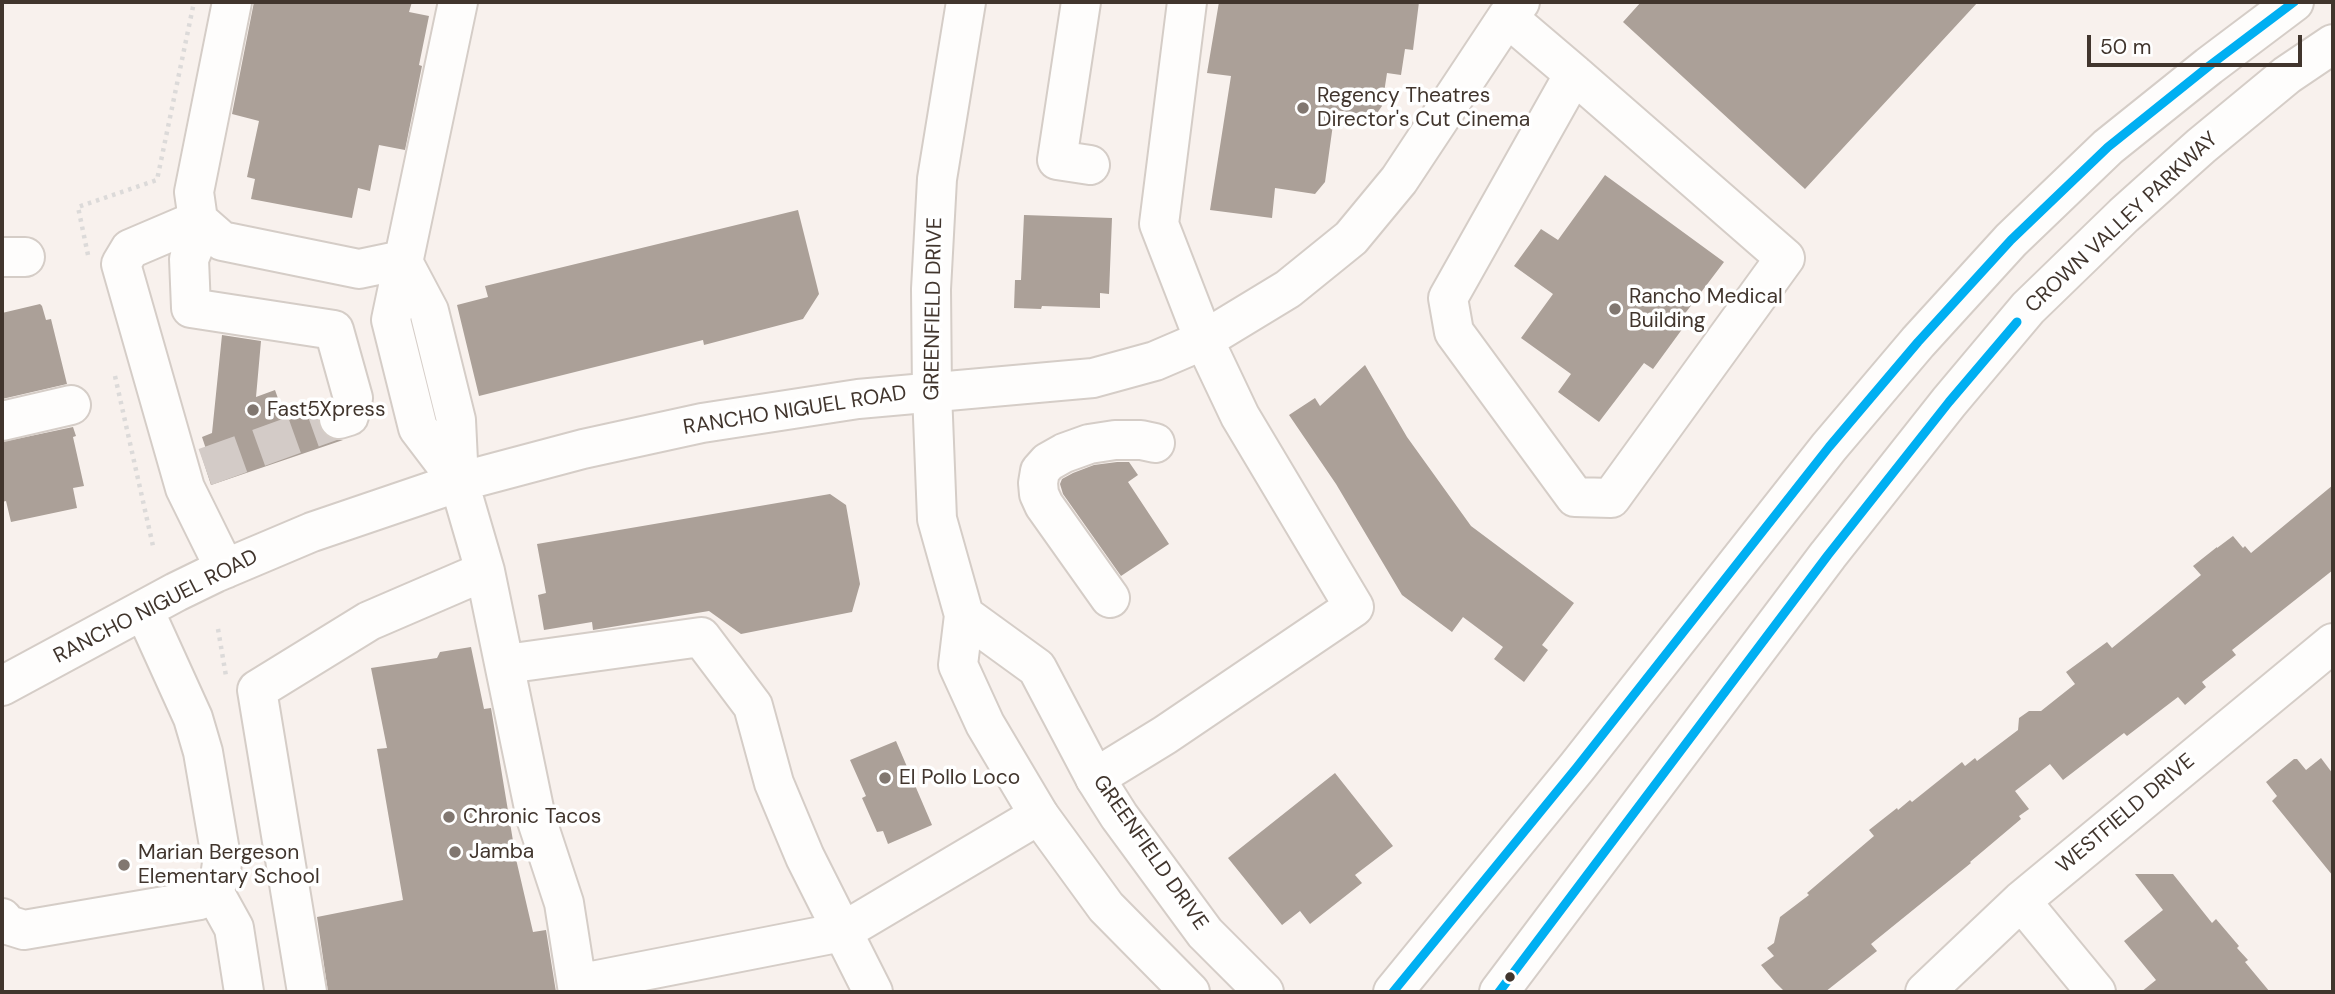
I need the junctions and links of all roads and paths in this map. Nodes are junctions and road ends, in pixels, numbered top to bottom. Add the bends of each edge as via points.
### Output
1 (232, 2) edge
2 (458, 2) edge
3 (966, 2) edge
4 (1080, 2) edge
5 (1187, 2) edge
6 (2294, 2) edge
7 (1513, 9) edge
8 (2333, 44) edge
9 (1574, 74) junction
10 (1090, 165) dead end
11 (201, 222) junction
12 (402, 260) junction
13 (1204, 340) junction
14 (932, 392) junction
15 (71, 405) dead end
16 (338, 419) tunnel mouth
17 (2, 421) edge
18 (1155, 443) dead end
19 (459, 482) junction
20 (225, 569) junction
21 (485, 571) junction
22 (1110, 598) dead end
23 (144, 610) junction
24 (964, 615) junction
25 (2326, 662) edge
26 (506, 664) junction
27 (2, 686) edge
28 (1095, 778) junction
29 (1039, 816) junction
30 (213, 890) junction
31 (2021, 901) junction
32 (2, 918) edge
33 (842, 932) junction
34 (577, 988) edge
35 (244, 992) edge
36 (307, 992) edge
37 (873, 992) edge
38 (1189, 992) edge
39 (1265, 992) edge
40 (1393, 992) edge
41 (1499, 992) edge
42 (1925, 992) edge
43 (2096, 992) edge

1 - 11 main road via 194,192
2 - 12 main road
3 - 14 main road, GREENFIELD DRIVE via 937,179
4 - 10 main road via 1057,160
5 - 13 main road via 1159,224
6 - 40 main road via 2108,147 2002,250 1918,342
7 - 9 main road
7 - 13 main road, RANCHO NIGUEL ROAD via 1399,180 1350,238 1288,289
8 - 41 main road, CROWN VALLEY PARKWAY via 2287,75 2201,146 2028,308 1828,555
9 - 9 main road via 1785,258 1611,498 1575,497 1454,332 1448,298
11 - 12 main road via 222,241 359,269
11 - 16 main road via 190,259 191,307 334,330 353,398 349,416
11 - 20 main road via 130,249 121,264 193,472 185,488
12 - 19 main road via 429,311 456,420
13 - 14 main road, RANCHO NIGUEL ROAD via 1155,361 1093,378
13 - 28 main road via 1240,416 1354,607 1165,736
14 - 19 main road, RANCHO NIGUEL ROAD via 702,423
14 - 24 main road, GREENFIELD DRIVE via 937,519
15 - 17 main road
18 - 22 main road via 1115,440 1089,444 1064,453 1040,471 1039,494 1044,505
19 - 20 main road, RANCHO NIGUEL ROAD via 312,532
19 - 21 main road
20 - 23 main road, RANCHO NIGUEL ROAD
21 - 26 main road
21 - 36 main road via 369,621 257,690
23 - 27 main road, RANCHO NIGUEL ROAD
23 - 30 main road via 204,752 222,863
24 - 28 main road, GREENFIELD DRIVE via 1037,668
24 - 29 main road, GREENFIELD DRIVE via 958,665 985,724
25 - 31 main road, WESTFIELD DRIVE
26 - 33 main road via 701,637 752,706 774,783
26 - 34 main road via 536,818 564,902
28 - 39 main road, GREENFIELD DRIVE via 1205,933
29 - 33 main road
29 - 38 main road, GREENFIELD DRIVE via 1106,907
30 - 32 main road via 200,900 24,930
30 - 35 main road via 234,928
31 - 42 main road, WESTFIELD DRIVE
31 - 43 main road
33 - 34 main road
33 - 37 main road

